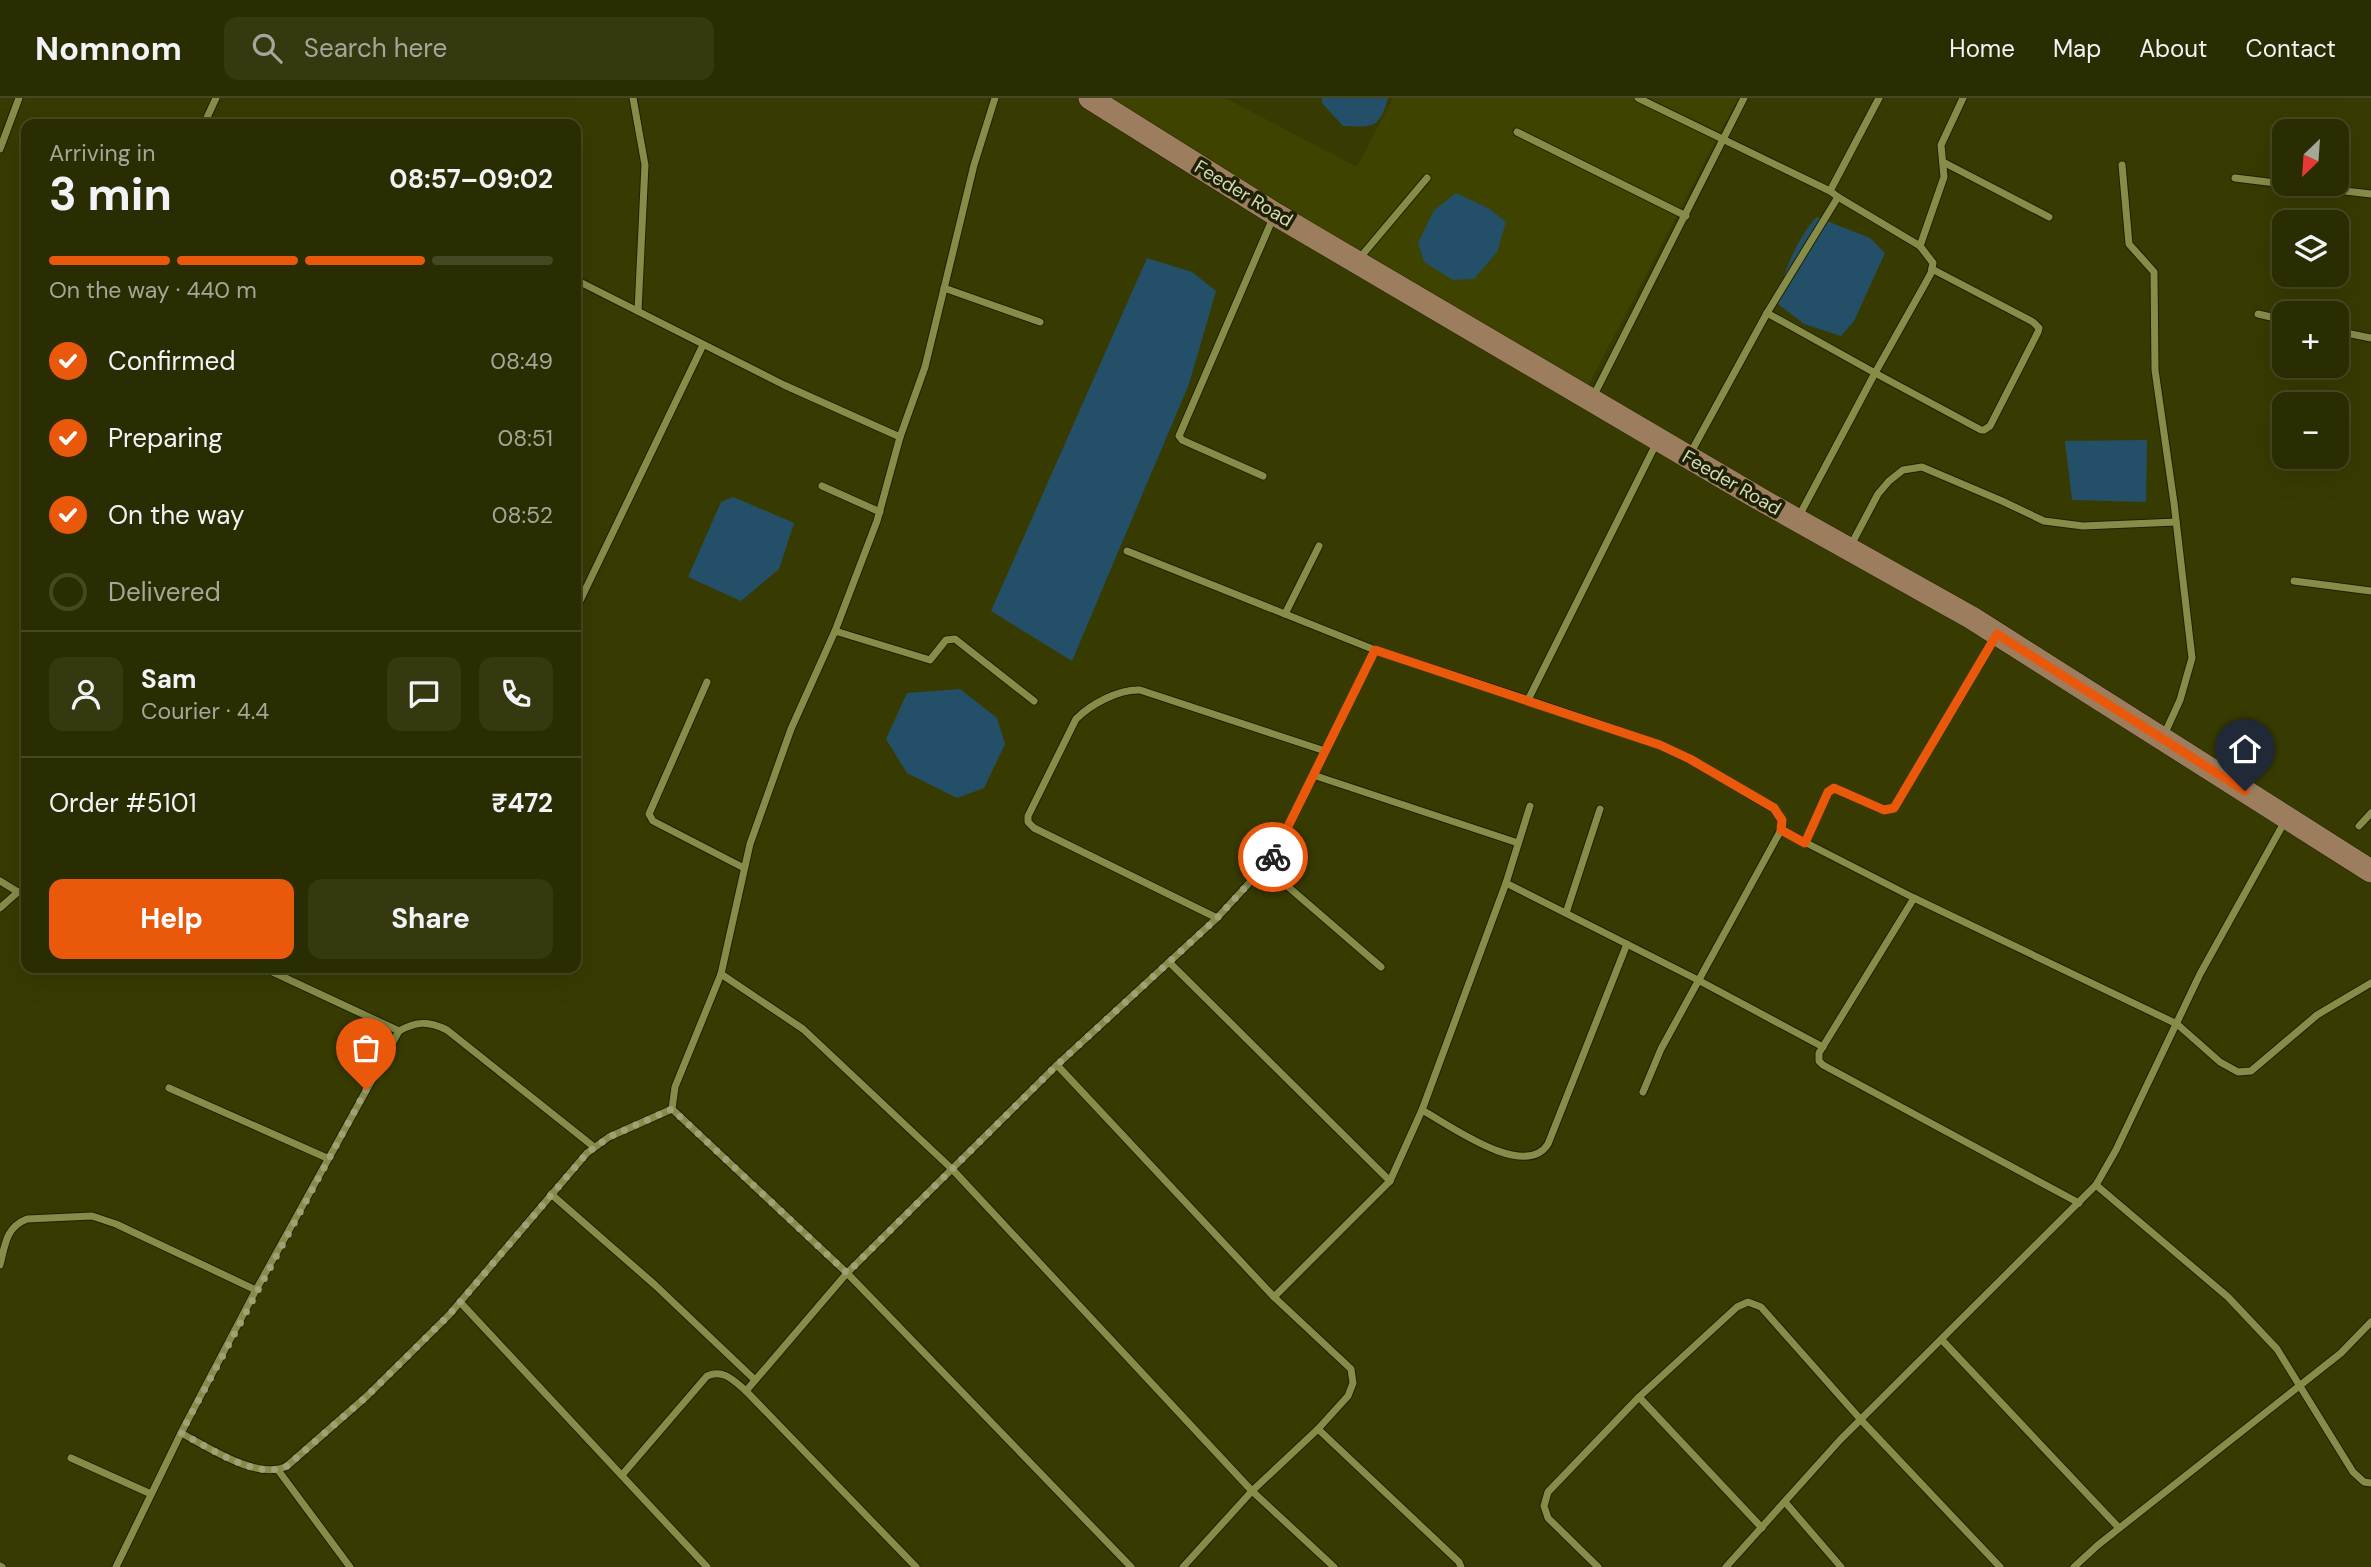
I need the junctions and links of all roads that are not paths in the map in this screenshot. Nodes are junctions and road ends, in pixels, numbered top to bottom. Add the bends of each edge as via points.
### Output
1 (19, 98) edge
2 (216, 98) edge
3 (633, 98) edge
4 (995, 98) edge
5 (1090, 98) edge
6 (1638, 98) edge
7 (1744, 98) edge
8 (1879, 98) edge
9 (1963, 98) edge
10 (206, 119) edge
11 (1517, 132) dead end
12 (1724, 139) junction
13 (0, 149) edge
14 (1943, 162) junction
15 (2122, 165) dead end
16 (1427, 178) dead end
17 (2235, 178) dead end
18 (2272, 183) edge
19 (1830, 191) junction
20 (2349, 191) edge
21 (2371, 194) edge
22 (1838, 197) junction
23 (1275, 214) junction
24 (1686, 216) junction
25 (2049, 218) dead end
26 (1920, 246) junction
27 (1357, 260) junction
28 (1932, 269) junction
29 (581, 282) edge
30 (944, 288) junction
31 (638, 311) junction
32 (1767, 313) junction
33 (2258, 314) dead end
34 (2272, 317) edge
35 (1040, 322) dead end
36 (2349, 334) edge
37 (2371, 338) edge
38 (704, 345) junction
39 (1875, 373) junction
40 (1592, 400) junction
41 (900, 437) junction
42 (1658, 439) junction
43 (1688, 456) junction
44 (1263, 476) dead end
45 (822, 486) dead end
46 (880, 512) junction
47 (1797, 520) junction
48 (2176, 522) junction
49 (1319, 546) dead end
50 (1849, 549) junction
51 (1128, 551) dead end
52 (2294, 581) dead end
53 (2371, 591) edge
54 (581, 599) edge
55 (1285, 614) junction
56 (835, 631) junction
57 (1997, 634) junction
58 (1375, 650) junction
59 (707, 682) dead end
60 (1528, 699) junction
61 (1034, 701) dead end
62 (2162, 739) junction
63 (1325, 751) junction
64 (1313, 775) junction
65 (1530, 806) dead end
66 (1600, 809) dead end
67 (2371, 813) edge
68 (2287, 817) junction
69 (2359, 826) dead end
70 (1781, 830) junction
71 (1518, 843) junction
72 (1805, 843) junction
73 (1264, 866) junction
74 (744, 869) junction
75 (2371, 871) edge
76 (0, 881) edge
77 (1506, 883) junction
78 (21, 891) edge
79 (21, 892) edge
80 (1914, 898) junction
81 (0, 908) edge
82 (1566, 913) junction
83 (1217, 918) junction
84 (1627, 944) junction
85 (1169, 962) junction
86 (1381, 967) dead end
87 (275, 973) edge
88 (721, 974) junction
89 (1698, 980) junction
90 (2371, 983) edge
91 (2177, 1024) junction
92 (399, 1031) junction
93 (1823, 1047) junction
94 (1057, 1065) junction
95 (169, 1088) dead end
96 (1643, 1092) dead end
97 (672, 1109) junction
98 (1422, 1110) junction
99 (594, 1147) junction
100 (327, 1158) junction
101 (953, 1170) junction
102 (1390, 1181) junction
103 (2096, 1185) junction
104 (551, 1194) junction
105 (2079, 1203) junction
106 (0, 1265) edge
107 (847, 1273) junction
108 (256, 1290) junction
109 (1274, 1297) junction
110 (460, 1302) junction
111 (2371, 1322) edge
112 (1942, 1340) junction
113 (755, 1380) junction
114 (2299, 1386) junction
115 (746, 1391) junction
116 (1639, 1397) junction
117 (1862, 1420) junction
118 (1318, 1429) junction
119 (181, 1433) junction
120 (71, 1458) dead end
121 (278, 1471) junction
122 (622, 1475) junction
123 (2371, 1483) edge
124 (1252, 1491) junction
125 (151, 1494) junction
126 (1785, 1502) junction
127 (1762, 1528) junction
128 (2119, 1528) junction
129 (702, 1565) edge
130 (119, 1566) edge
131 (350, 1567) edge
132 (916, 1567) edge
133 (1131, 1567) edge
134 (1183, 1567) edge
135 (1334, 1567) edge
136 (1461, 1567) edge
137 (1598, 1567) edge
138 (1726, 1567) edge
139 (1841, 1567) edge
140 (2000, 1567) edge
141 (2074, 1567) edge

1 - 13 street
2 - 10 street
3 - 31 street via 645,165
4 - 30 street
5 - 23 street, Feeder Road
6 - 12 street
7 - 12 street
8 - 19 street
9 - 14 street via 1941,145
11 - 24 street
12 - 19 street
12 - 24 street
14 - 25 street
14 - 26 street via 1944,177
15 - 48 street via 2129,244 2154,272 2155,370
16 - 27 street
17 - 18 street
19 - 22 street
20 - 21 street
22 - 26 street
22 - 32 street
23 - 27 street, Feeder Road
23 - 44 street via 1179,436
24 - 40 street
26 - 28 street via 1933,263
27 - 40 street, Feeder Road
28 - 39 street
28 - 39 street via 2039,328 1990,425 1981,430
29 - 31 street
30 - 35 street
30 - 41 street via 925,367
31 - 38 street
32 - 39 street
32 - 43 street
33 - 34 street
36 - 37 street
38 - 41 street
38 - 54 street
39 - 47 street
40 - 42 street, Feeder Road
41 - 46 street
42 - 43 street, Feeder Road
42 - 60 street
43 - 47 street, Feeder Road
45 - 46 street
46 - 56 street
47 - 50 street, Feeder Road
48 - 50 street via 2083,526 2045,521 1922,467 1903,470 1889,481
48 - 62 street via 2192,658
49 - 55 street
50 - 57 street, Feeder Road
51 - 55 street
52 - 53 street
55 - 58 street
56 - 61 street via 930,660 946,640 955,639
56 - 74 street via 791,729
57 - 62 street, Feeder Road
57 - 72 street via 1894,808 1884,810 1834,788
58 - 60 street
58 - 63 street
59 - 74 street via 649,814 653,821
60 - 70 street via 1690,759 1774,808 1782,820
62 - 68 street, Feeder Road
63 - 64 street
63 - 83 street via 1140,690 1124,691 1076,719 1028,822
64 - 71 street
64 - 73 street via 1274,856
65 - 71 street
66 - 82 street
67 - 69 street
68 - 75 street, Feeder Road
68 - 91 street
70 - 72 street
70 - 89 street
71 - 77 street
72 - 80 street
73 - 83 street
73 - 86 street
74 - 88 street
76 - 78 street
77 - 82 street
77 - 98 street
79 - 81 street
80 - 91 street
80 - 93 street
82 - 84 street
83 - 85 street
84 - 89 street
84 - 98 street via 1548,1144 1540,1154 1506,1155
85 - 94 street
85 - 102 street
87 - 92 street
88 - 97 street via 676,1087
88 - 101 street via 803,1029
89 - 93 street
89 - 96 street
90 - 91 street via 2318,1015 2251,1071 2238,1072 2220,1062
91 - 103 street
92 - 99 street via 423,1022 447,1030
92 - 100 street
93 - 105 street via 1818,1057 1824,1065
94 - 101 street
94 - 109 street
95 - 100 street
97 - 99 street
97 - 107 street
98 - 102 street
99 - 104 street
100 - 108 street
101 - 107 street
101 - 124 street
102 - 109 street
103 - 105 street
103 - 114 street via 2240,1308 2277,1349
104 - 110 street
104 - 113 street
105 - 112 street
106 - 108 street via 7,1237 18,1223 92,1216
107 - 113 street
107 - 133 street
108 - 119 street
109 - 118 street via 1351,1369 1353,1383 1348,1396
110 - 121 street via 367,1396
110 - 122 street
111 - 114 street
112 - 117 street
112 - 128 street
113 - 115 street
114 - 123 street via 2353,1472
114 - 128 street
115 - 122 street via 726,1374 707,1376
115 - 132 street
116 - 117 street via 1748,1302 1761,1307
116 - 127 street
116 - 137 street via 1545,1498 1548,1518
117 - 126 street
117 - 140 street
118 - 124 street
118 - 136 street
119 - 121 street via 246,1465
119 - 125 street
120 - 125 street
121 - 131 street
122 - 129 street
124 - 134 street
124 - 135 street
125 - 130 street
126 - 127 street
126 - 139 street
127 - 138 street
128 - 141 street

